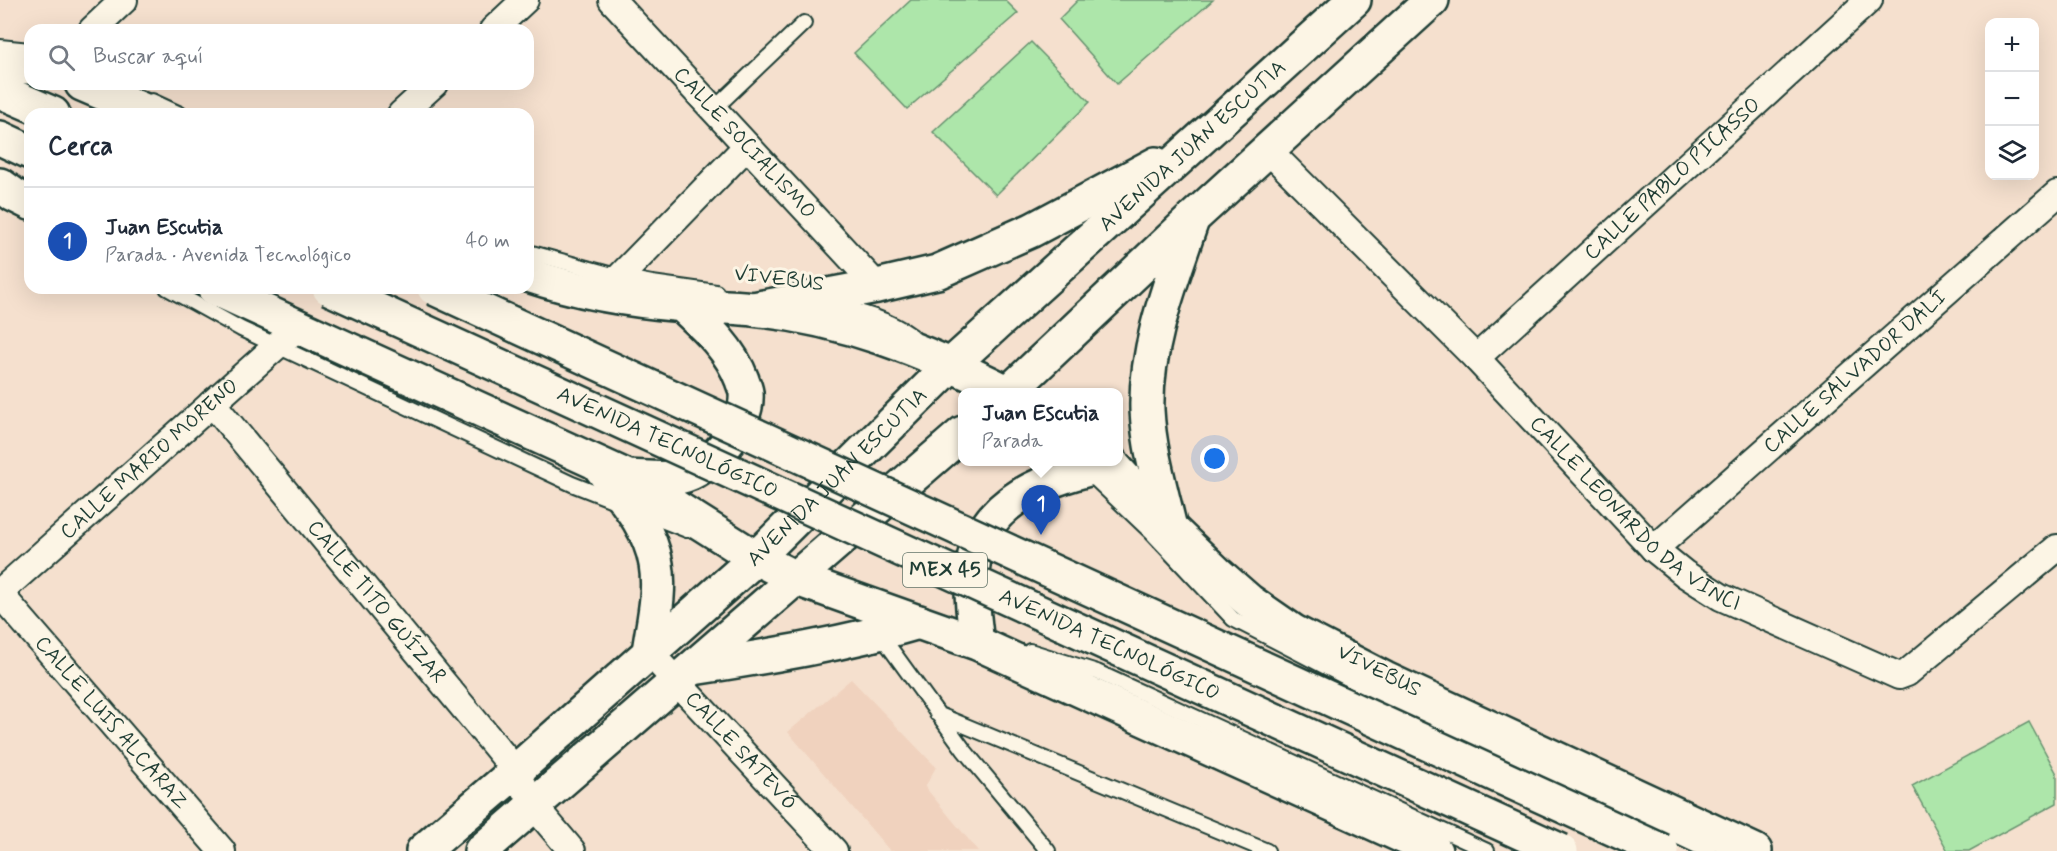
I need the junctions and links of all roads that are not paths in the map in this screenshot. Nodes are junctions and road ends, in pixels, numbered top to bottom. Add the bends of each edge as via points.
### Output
1 (124, 0) edge
2 (525, 0) edge
3 (612, 0) edge
4 (1354, 0) edge
5 (1432, 0) edge
6 (1869, 0) edge
7 (804, 23) dead end
8 (98, 24) edge
9 (499, 24) edge
10 (0, 47) edge
11 (24, 49) edge
12 (0, 66) edge
13 (24, 67) edge
14 (96, 90) edge
15 (126, 90) edge
16 (428, 90) edge
17 (0, 91) edge
18 (39, 108) edge
19 (138, 108) edge
20 (167, 108) edge
21 (408, 108) edge
22 (713, 110) junction
23 (0, 138) edge
24 (1200, 141) junction
25 (747, 146) junction
26 (24, 149) edge
27 (1268, 150) junction
28 (0, 185) edge
29 (2057, 194) edge
30 (0, 195) edge
31 (24, 200) edge
32 (24, 209) edge
33 (1192, 218) junction
34 (534, 254) edge
35 (534, 276) edge
36 (611, 286) junction
37 (877, 286) junction
38 (178, 294) edge
39 (223, 294) edge
40 (342, 294) edge
41 (447, 294) edge
42 (788, 301) junction
43 (682, 305) junction
44 (753, 309) junction
45 (288, 336) junction
46 (1476, 358) junction
47 (952, 364) junction
48 (998, 388) edge
49 (1013, 388) edge
50 (212, 403) junction
51 (958, 437) edge
52 (1090, 466) edge
53 (1098, 466) edge
54 (1098, 466) edge
55 (629, 492) junction
56 (1170, 528) junction
57 (1654, 549) junction
58 (2057, 549) edge
59 (756, 558) junction
60 (797, 579) junction
61 (0, 593) edge
62 (919, 622) junction
63 (880, 634) junction
64 (976, 639) junction
65 (648, 652) junction
66 (684, 676) junction
67 (937, 714) junction
68 (516, 771) junction
69 (534, 806) junction
70 (222, 851) edge
71 (423, 851) edge
72 (481, 851) edge
73 (572, 851) edge
74 (834, 851) edge
75 (1048, 851) edge
76 (1267, 851) edge
77 (1435, 851) edge
78 (1487, 851) edge
79 (1562, 851) edge
80 (1662, 851) edge
81 (1708, 851) edge
82 (1755, 851) edge

1 - 8 street
2 - 9 street
3 - 22 street, CALLE SOCIALISMO
4 - 24 main road, AVENIDA JUAN ESCUTIA
5 - 27 main road
6 - 46 street, CALLE PABLO PICASSO
7 - 22 lane
10 - 11 lane
12 - 13 main road
14 - 19 main road
15 - 20 lane
16 - 21 street
17 - 18 main road
22 - 25 street, CALLE SOCIALISMO
23 - 26 main road
24 - 37 main road via 1032,230 937,272
24 - 47 main road, AVENIDA JUAN ESCUTIA
25 - 36 street
25 - 37 street, CALLE SOCIALISMO
27 - 33 main road
27 - 46 street, CALLE LEONARDO DA VINCI
28 - 31 main road
29 - 57 street, CALLE SALVADOR DALÍ
30 - 32 lane
33 - 49 main road
33 - 56 main road via 1151,364 1147,410
34 - 36 lane, VIVEBUS
35 - 36 main road
36 - 42 lane, VIVEBUS via 652,283
36 - 43 main road
37 - 42 main road
38 - 45 lane via 241,329
39 - 45 main road
40 - 79 main road, AVENIDA TECNOLÓGICO / MEX 45, bridge
41 - 80 main road, AVENIDA TECNOLÓGICO / MEX 45, bridge
42 - 44 main road
42 - 47 lane, VIVEBUS via 846,309 896,324
43 - 44 main road
43 - 55 main road via 719,340 738,369 746,393 742,419 713,459 698,470 657,479
44 - 47 main road via 829,322 891,339
45 - 50 street, CALLE MARIO MORENO
45 - 55 main road via 598,465
45 - 55 lane via 573,484
46 - 57 street, CALLE LEONARDO DA VINCI
47 - 48 main road
47 - 59 main road, AVENIDA JUAN ESCUTIA
50 - 61 street, CALLE MARIO MORENO
50 - 68 street, CALLE TITO GUÍZAR
51 - 60 main road
52 - 64 main road via 1013,498 992,519 978,546 972,572
53 - 56 main road
54 - 81 lane, VIVEBUS via 1152,533 1233,619 1419,715
55 - 59 main road
55 - 65 main road via 656,565 657,603
56 - 82 main road via 1249,601 1294,632
57 - 58 street, CALLE LEONARDO DA VINCI via 1721,597 1899,676
59 - 60 main road
59 - 65 main road, AVENIDA JUAN ESCUTIA
60 - 62 main road
60 - 64 lane
60 - 66 main road
61 - 70 street, CALLE LUIS ALCARAZ
62 - 63 main road
62 - 64 main road
63 - 66 main road
63 - 67 lane
64 - 77 main road via 1396,839
64 - 78 lane via 1097,672
65 - 66 street, CALLE SATEVÓ
65 - 68 main road, AVENIDA JUAN ESCUTIA
66 - 69 main road
66 - 74 street, CALLE SATEVÓ
67 - 75 lane
67 - 76 lane
68 - 69 street, CALLE TITO GUÍZAR
68 - 71 main road, AVENIDA JUAN ESCUTIA
69 - 72 main road
69 - 73 street, CALLE TITO GUÍZAR

